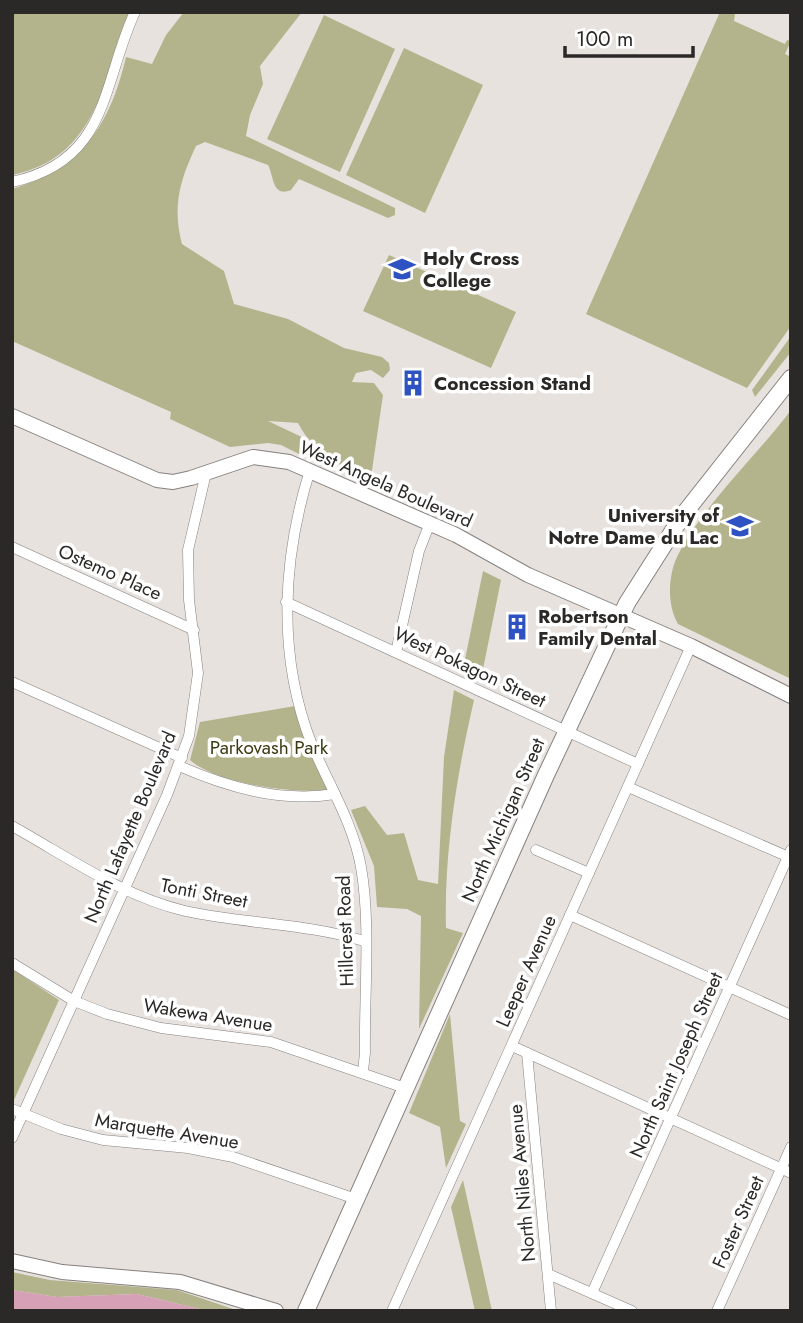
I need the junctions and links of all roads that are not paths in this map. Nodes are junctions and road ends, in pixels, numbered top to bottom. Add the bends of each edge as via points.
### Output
1 (135, 12) edge
2 (12, 182) edge
3 (791, 378) edge
4 (12, 416) edge
5 (310, 470) junction
6 (206, 473) junction
7 (430, 523) junction
8 (12, 547) edge
9 (286, 602) junction
10 (620, 615) junction
11 (194, 630) junction
12 (691, 646) junction
13 (396, 652) junction
14 (12, 682) edge
15 (791, 695) edge
16 (566, 731) junction
17 (180, 762) junction
18 (638, 764) junction
19 (628, 787) junction
20 (335, 794) junction
21 (12, 826) edge
22 (536, 849) dead end
23 (790, 855) edge
24 (589, 873) junction
25 (125, 889) junction
26 (570, 915) junction
27 (364, 942) junction
28 (12, 963) edge
29 (730, 987) junction
30 (74, 1001) junction
31 (791, 1015) edge
32 (512, 1046) junction
33 (527, 1053) junction
34 (363, 1071) junction
35 (405, 1088) junction
36 (12, 1109) edge
37 (23, 1114) junction
38 (671, 1119) junction
39 (12, 1138) edge
40 (791, 1147) edge
41 (786, 1170) edge
42 (356, 1199) junction
43 (12, 1261) edge
44 (548, 1274) junction
45 (592, 1293) junction
46 (276, 1311) edge
47 (306, 1311) edge
48 (392, 1311) edge
49 (551, 1311) edge
50 (632, 1311) edge
51 (717, 1311) edge

1 - 2 street via 105,106 91,130 48,168
3 - 10 main road, North Michigan Street via 667,537
4 - 6 street, West Angela Boulevard via 150,478 173,482
5 - 6 street, West Angela Boulevard via 266,457 244,459
5 - 7 street, West Angela Boulevard
5 - 9 street, Hillcrest Road via 291,552
6 - 11 street, North Lafayette Boulevard via 188,550
7 - 10 street, West Angela Boulevard via 528,575
7 - 13 street via 419,551
8 - 11 street, Ostemo Place
9 - 13 street, West Pokagon Street
9 - 20 street, Hillcrest Road via 299,706
10 - 12 street, West Angela Boulevard
10 - 16 main road, North Michigan Street
11 - 17 street, North Lafayette Boulevard via 198,684 194,718
12 - 15 street, West Angela Boulevard
12 - 18 street, Leeper Avenue
13 - 16 street, West Pokagon Street
14 - 17 street
16 - 18 street, West Pokagon Street
16 - 35 main road, North Michigan Street
17 - 20 street via 210,779 259,792
17 - 25 street, North Lafayette Boulevard
18 - 19 street, Leeper Avenue
19 - 23 street
19 - 24 street, Leeper Avenue
20 - 27 street, Hillcrest Road via 354,836 361,868
21 - 25 street, Tonti Street
22 - 24 street
23 - 29 street, North Saint Joseph Street
24 - 26 street, Leeper Avenue
25 - 27 street, Tonti Street via 185,911 302,926
25 - 30 street, North Lafayette Boulevard
26 - 29 street
26 - 32 street, Leeper Avenue
27 - 34 street, Hillcrest Road
28 - 30 street, Wakewa Avenue
29 - 31 street
29 - 38 street, North Saint Joseph Street
30 - 34 street, Wakewa Avenue via 161,1028 271,1042
30 - 37 street, North Lafayette Boulevard
32 - 33 street
32 - 48 street, Leeper Avenue
33 - 38 street
33 - 44 street, North Niles Avenue
34 - 35 street, Wakewa Avenue
35 - 42 main road, North Michigan Street
36 - 37 street, Marquette Avenue
37 - 39 street, North Lafayette Boulevard
37 - 42 street, Marquette Avenue via 103,1140 233,1157
38 - 41 street
38 - 45 street, North Saint Joseph Street
40 - 41 street, Foster Street
41 - 51 street, Foster Street
42 - 47 main road, North Michigan Street
43 - 46 street via 62,1272 180,1282
44 - 45 street
44 - 49 street, North Niles Avenue
45 - 50 street

